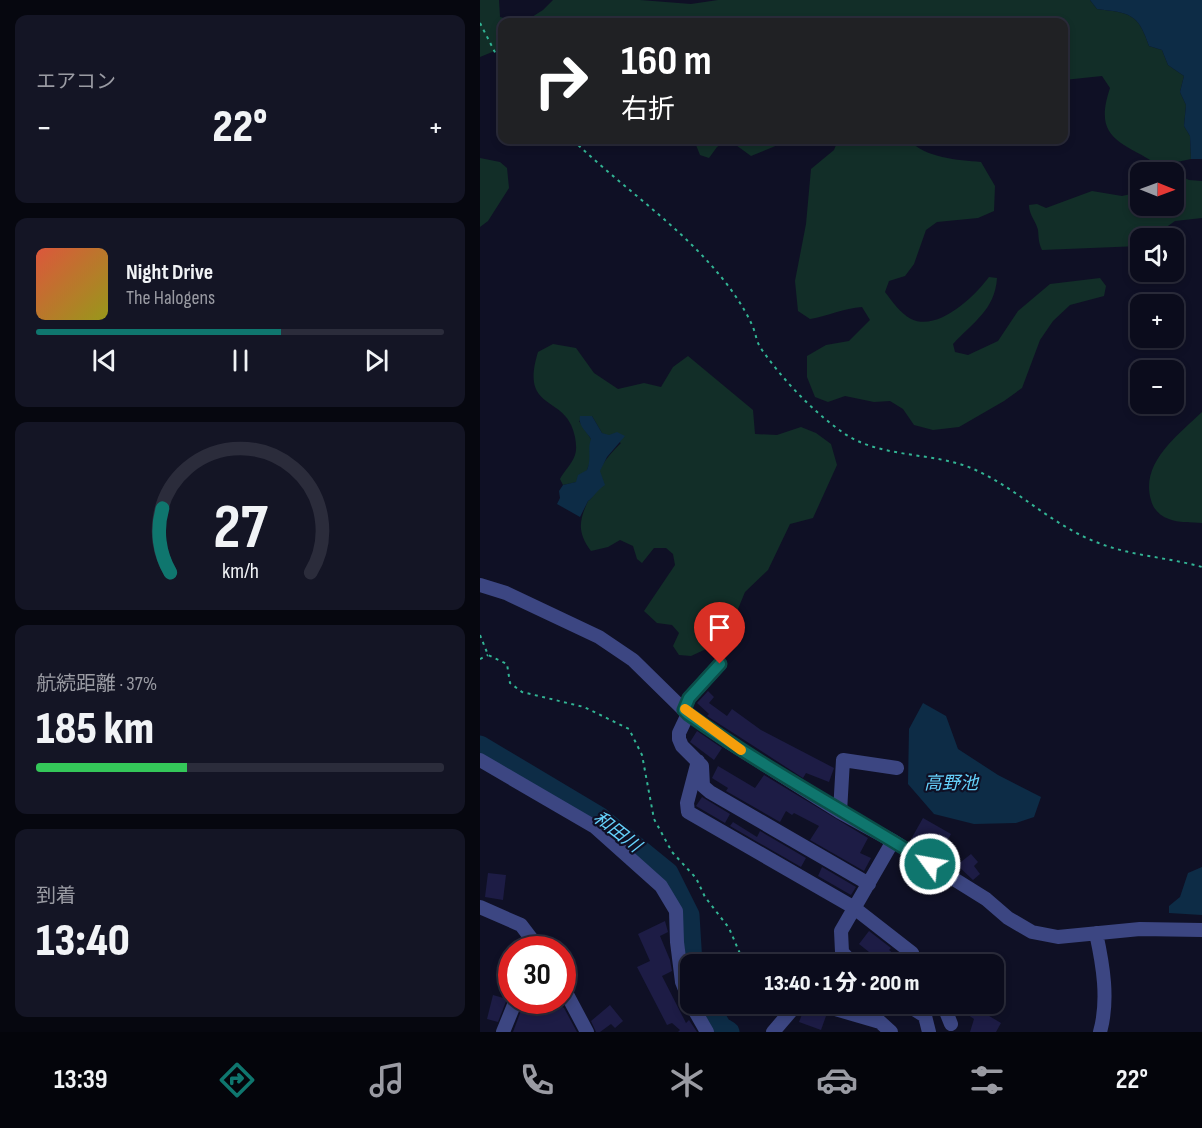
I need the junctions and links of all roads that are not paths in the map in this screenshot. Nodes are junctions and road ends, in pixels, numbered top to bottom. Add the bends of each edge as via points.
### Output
1 (480, 585) edge
2 (720, 664) dead end
3 (686, 712) junction
4 (480, 760) edge
5 (698, 761) junction
6 (897, 768) dead end
7 (840, 812) junction
8 (894, 841) junction
9 (868, 884) junction
10 (480, 906) edge
11 (853, 907) junction
12 (1202, 930) edge
13 (1096, 933) junction
14 (529, 936) edge
15 (844, 954) edge
16 (912, 954) edge
17 (680, 969) edge
18 (576, 1011) edge
19 (510, 1014) edge
20 (696, 1014) edge
21 (788, 1014) edge
22 (852, 1014) edge
23 (922, 1014) edge
24 (947, 1014) edge
25 (951, 1024) dead end
26 (503, 1032) edge
27 (587, 1032) edge
28 (707, 1032) edge
29 (773, 1032) edge
30 (891, 1032) edge
31 (928, 1032) edge
32 (1100, 1032) edge

1 - 3 street via 506,593 599,637 633,660
2 - 3 street via 689,698
3 - 5 street via 679,739
3 - 7 street
4 - 17 street via 595,827 661,886 676,911
5 - 9 street via 703,786 710,792
5 - 11 street via 688,812
6 - 7 street via 843,760
7 - 8 street
8 - 9 street
8 - 13 street via 1032,932 1058,937
9 - 11 street
10 - 14 street via 521,925
11 - 15 street via 841,931
11 - 16 street
12 - 13 street
13 - 32 street via 1104,970
18 - 27 street
19 - 26 street
20 - 28 street
21 - 29 street
22 - 30 street via 880,1022
23 - 31 street
24 - 25 street

